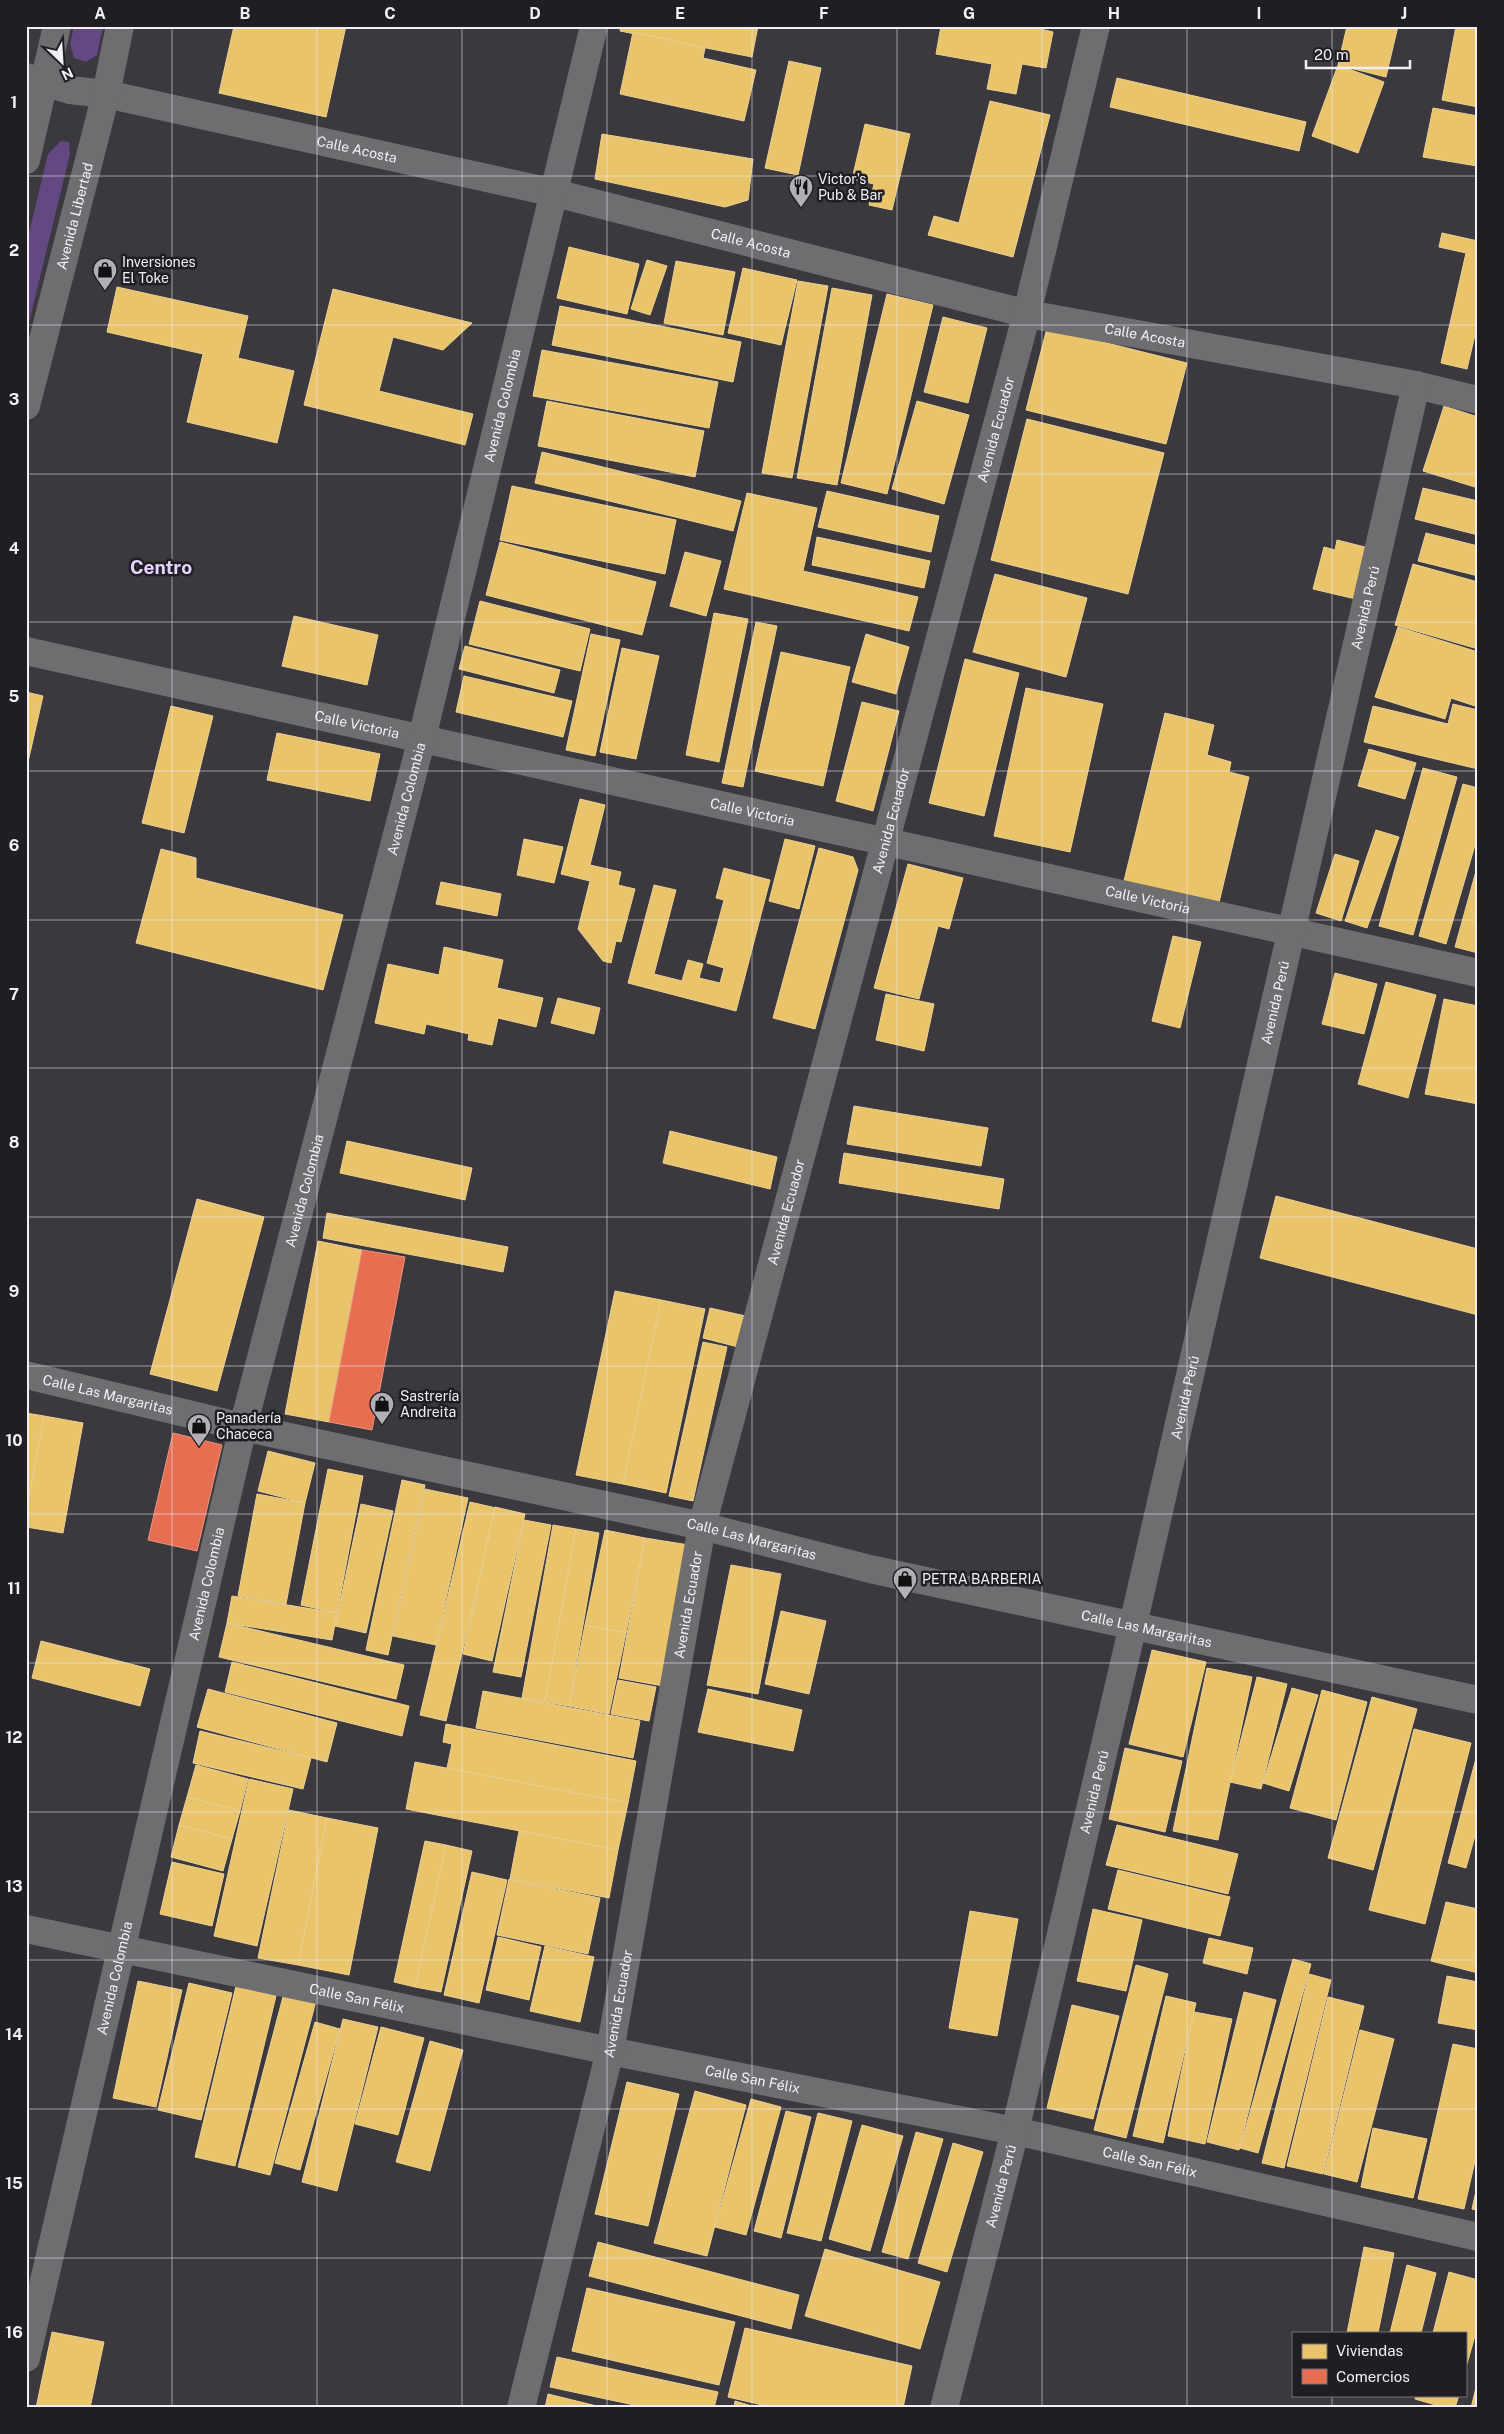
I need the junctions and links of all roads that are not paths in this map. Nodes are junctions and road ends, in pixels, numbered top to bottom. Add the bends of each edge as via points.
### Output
1 (57, 26) edge
2 (120, 26) edge
3 (594, 26) edge
4 (1096, 26) edge
5 (36, 79) edge
6 (106, 94) junction
7 (26, 160) edge
8 (554, 193) junction
9 (1026, 313) junction
10 (1416, 386) junction
11 (1478, 400) edge
12 (26, 406) edge
13 (26, 651) edge
14 (422, 738) junction
15 (886, 842) junction
16 (1291, 932) junction
17 (1478, 973) edge
18 (26, 1375) edge
19 (243, 1427) junction
20 (702, 1526) junction
21 (1133, 1625) junction
22 (1478, 1700) edge
23 (26, 1929) edge
24 (121, 1950) junction
25 (610, 2051) junction
26 (1015, 2131) junction
27 (1478, 2237) edge
28 (26, 2358) edge
29 (521, 2408) edge
30 (944, 2408) edge

1 - 5 street
2 - 6 street, Avenida Libertad
3 - 8 street, Avenida Colombia
4 - 9 street, Avenida Ecuador
5 - 6 street, Calle Acosta via 70,90
5 - 7 street
6 - 8 street, Calle Acosta
6 - 12 street, Avenida Libertad
8 - 9 street, Calle Acosta
8 - 14 street, Avenida Colombia
9 - 10 street, Calle Acosta
9 - 15 street, Avenida Ecuador
10 - 11 street, Calle Acosta
10 - 16 street, Avenida Perú
13 - 14 street, Calle Victoria
14 - 15 street, Calle Victoria
14 - 19 street, Avenida Colombia
15 - 16 street, Calle Victoria
15 - 20 street, Avenida Ecuador
16 - 17 street, Calle Victoria
16 - 21 street, Avenida Perú
18 - 19 street, Calle Las Margaritas
19 - 20 street, Calle Las Margaritas
19 - 24 street, Avenida Colombia
20 - 21 street, Calle Las Margaritas via 870,1569
20 - 25 street, Avenida Ecuador
21 - 22 street, Calle Las Margaritas
21 - 26 street, Avenida Perú
23 - 24 street, Calle San Félix
24 - 25 street, Calle San Félix
24 - 28 street, Avenida Colombia
25 - 26 street, Calle San Félix
25 - 29 street, Avenida Ecuador
26 - 27 street, Calle San Félix
26 - 30 street, Avenida Perú

